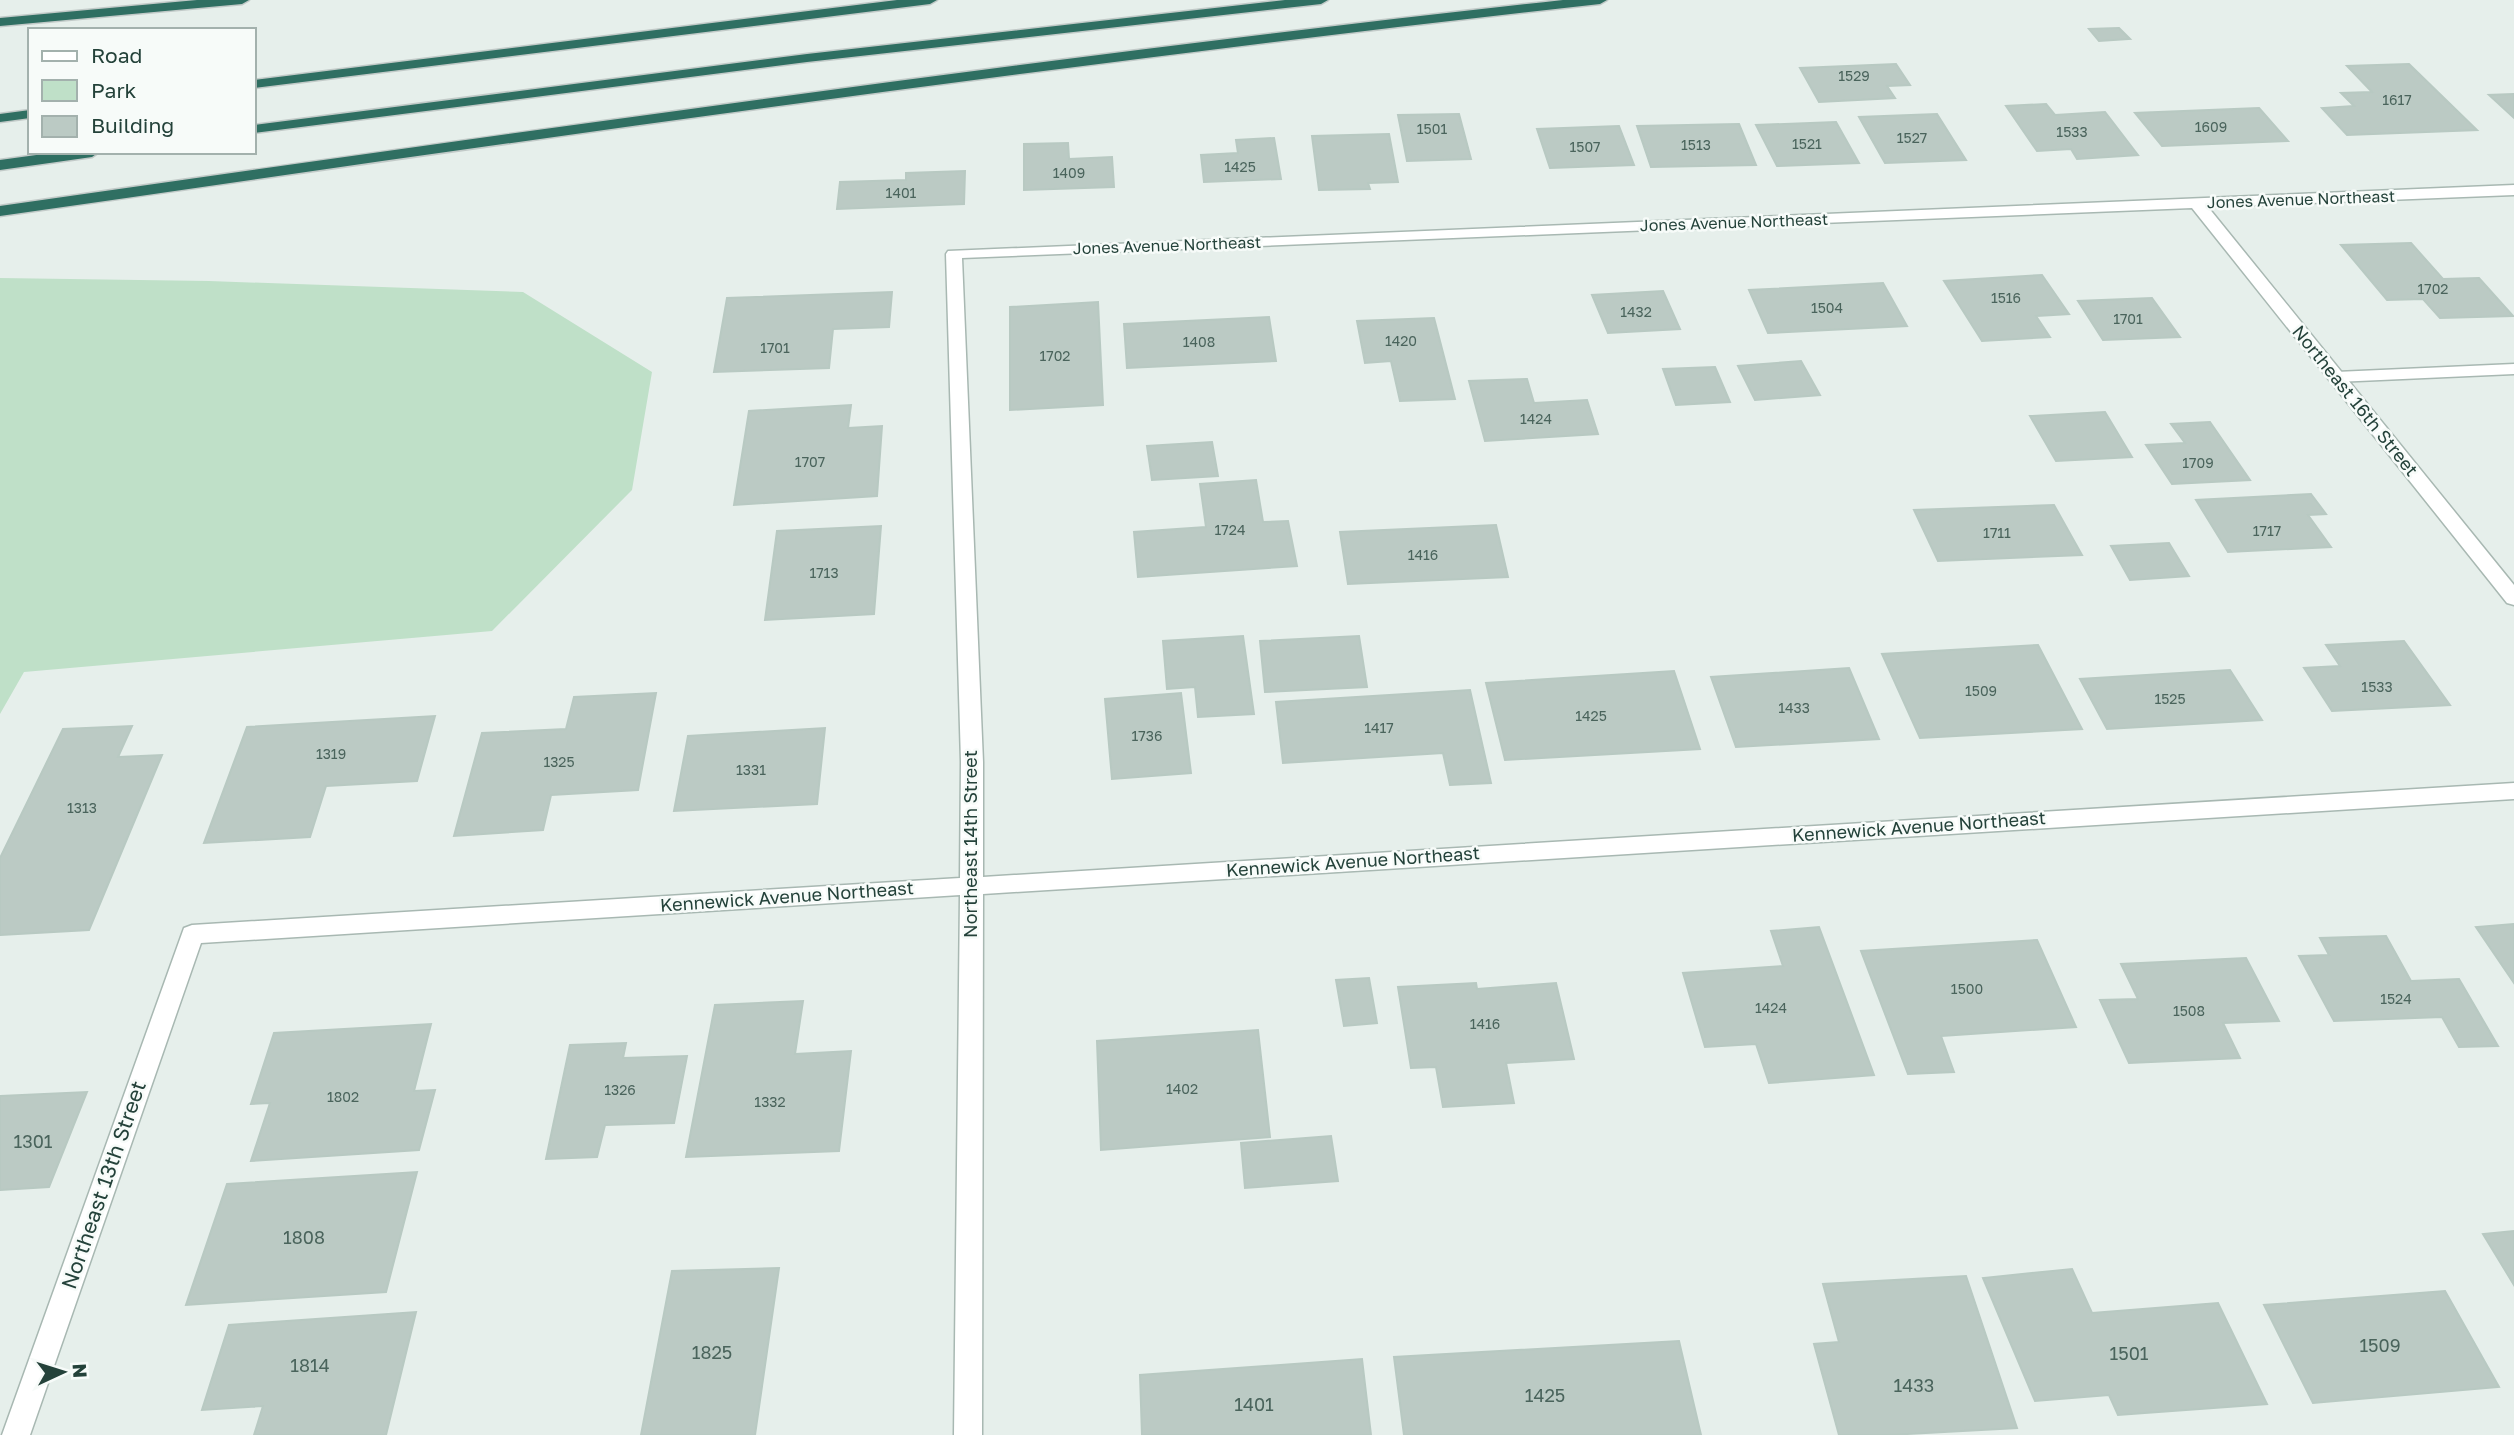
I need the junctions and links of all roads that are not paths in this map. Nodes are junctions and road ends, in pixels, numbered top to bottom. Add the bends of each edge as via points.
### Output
1 (242, 0) edge
2 (930, 0) edge
3 (1321, 0) edge
4 (1600, 0) edge
5 (0, 22) edge
6 (256, 84) edge
7 (28, 114) edge
8 (0, 118) edge
9 (256, 129) edge
10 (78, 154) edge
11 (0, 165) edge
12 (2514, 190) edge
13 (2196, 203) junction
14 (0, 211) edge
15 (954, 254) joint
16 (2514, 369) edge
17 (2336, 377) junction
18 (2514, 598) edge
19 (2514, 791) edge
20 (972, 885) junction
21 (191, 934) joint
22 (16, 1435) edge
23 (968, 1435) edge

1 - 5 highway
2 - 6 highway
3 - 9 highway via 807,58
4 - 14 highway via 1346,27 579,128
7 - 8 highway
10 - 11 highway
12 - 13 street, Jones Avenue Northeast
13 - 15 street, Jones Avenue Northeast
13 - 17 street, Northeast 16th Street
15 - 20 street, Northeast 14th Street
16 - 17 street
17 - 18 street, Northeast 16th Street
19 - 20 street, Kennewick Avenue Northeast
20 - 21 street, Kennewick Avenue Northeast
20 - 23 street, Northeast 14th Street
21 - 22 street, Northeast 13th Street

